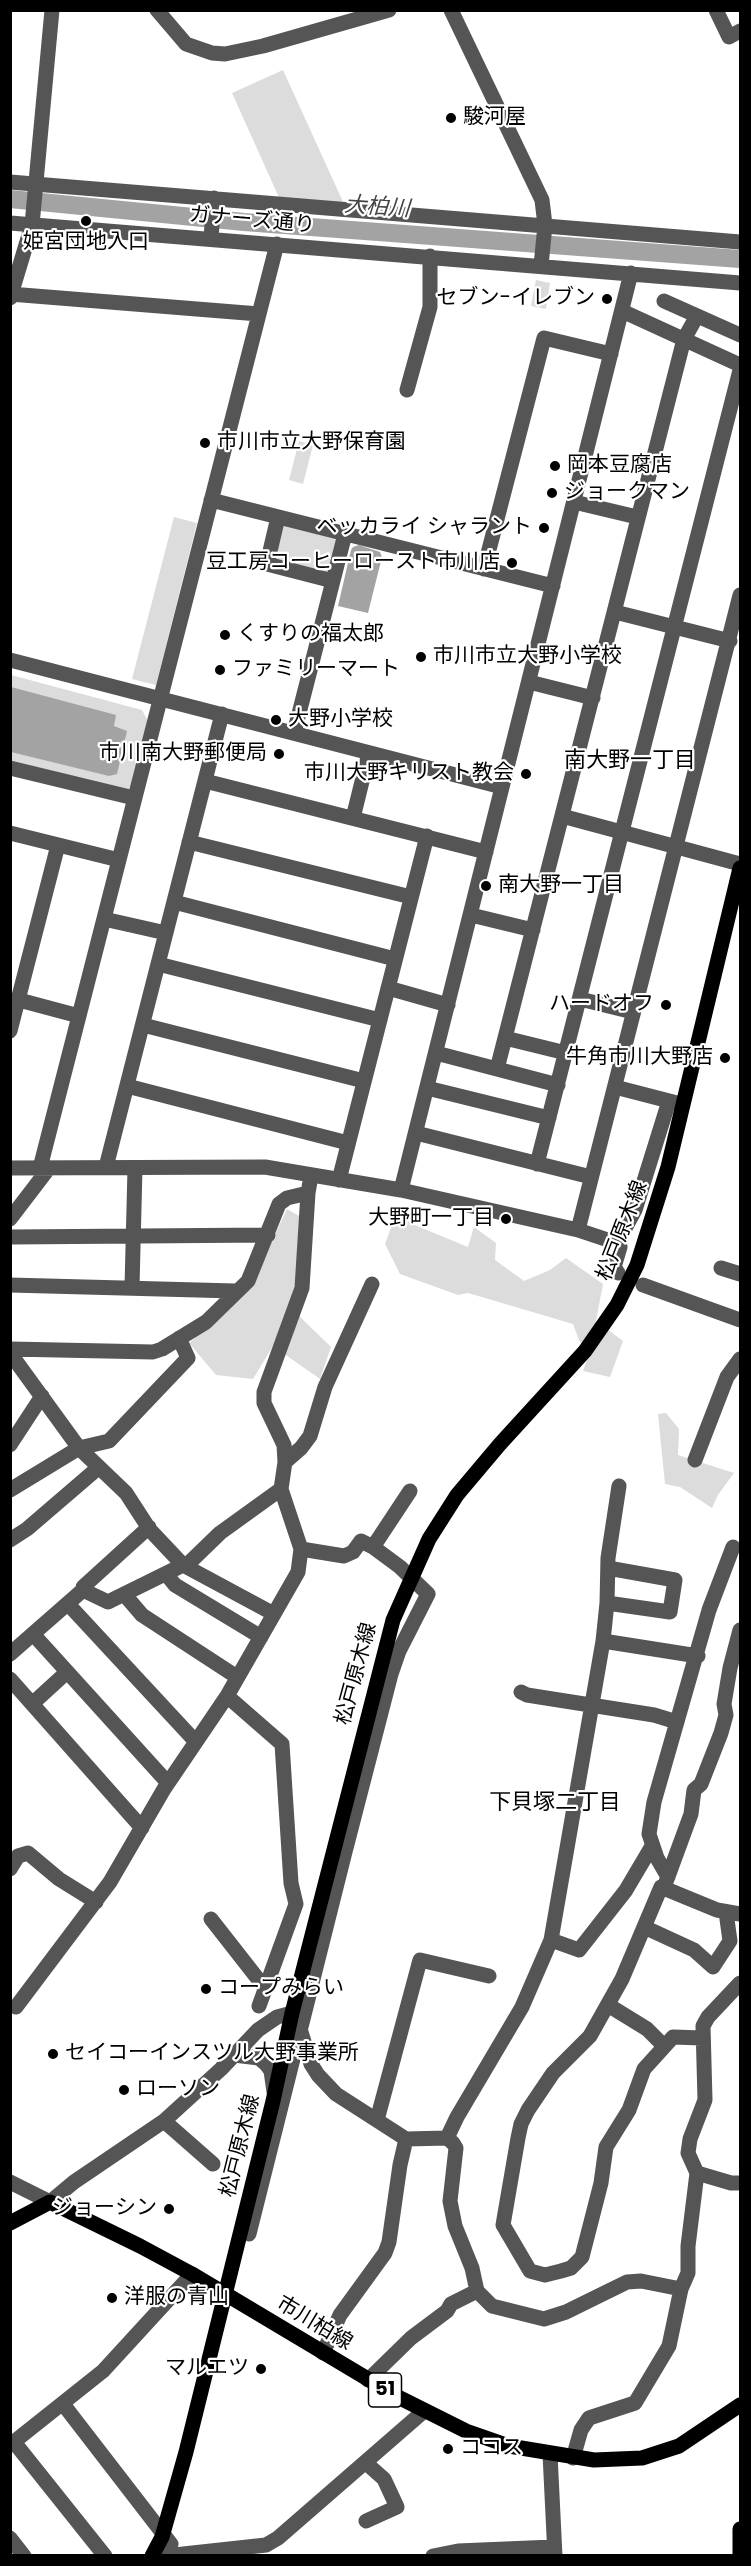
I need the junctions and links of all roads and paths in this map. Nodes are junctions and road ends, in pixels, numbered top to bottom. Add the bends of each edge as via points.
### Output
1 (52, 10) edge
2 (157, 10) edge
3 (389, 10) edge
4 (451, 10) edge
5 (716, 10) edge
6 (741, 31) edge
7 (10, 182) edge
8 (37, 184) junction
9 (214, 198) junction
10 (10, 223) edge
11 (32, 225) junction
12 (545, 225) junction
13 (211, 238) junction
14 (741, 242) edge
15 (277, 244) junction
16 (430, 256) junction
17 (541, 266) junction
18 (631, 273) junction
19 (741, 283) edge
20 (11, 295) edge
21 (664, 301) dead end
22 (622, 311) junction
23 (259, 314) junction
24 (697, 315) junction
25 (741, 335) edge
26 (684, 339) junction
27 (612, 354) junction
28 (741, 365) edge
29 (741, 370) edge
30 (408, 391) dead end
31 (211, 500) junction
32 (574, 502) junction
33 (278, 517) junction
34 (637, 517) junction
35 (345, 534) junction
36 (484, 569) junction
37 (333, 581) junction
38 (553, 586) junction
39 (741, 595) edge
40 (615, 612) junction
41 (675, 627) junction
42 (730, 641) junction
43 (10, 660) edge
44 (529, 682) junction
45 (160, 698) junction
46 (593, 698) junction
47 (222, 714) junction
48 (294, 733) junction
49 (369, 753) junction
50 (10, 768) edge
51 (205, 780) junction
52 (502, 787) junction
53 (135, 798) junction
54 (562, 816) junction
55 (353, 818) junction
56 (623, 832) junction
57 (10, 833) edge
58 (427, 836) junction
59 (189, 842) junction
60 (58, 845) junction
61 (676, 846) junction
62 (486, 852) junction
63 (119, 860) junction
64 (741, 866) edge
65 (411, 897) junction
66 (174, 902) junction
67 (471, 915) junction
68 (104, 919) junction
69 (533, 930) junction
70 (166, 933) junction
71 (395, 959) junction
72 (158, 964) junction
73 (388, 988) junction
74 (580, 999) junction
75 (18, 1000) junction
76 (448, 1005) junction
77 (633, 1012) junction
78 (79, 1016) junction
79 (380, 1020) junction
80 (143, 1025) junction
81 (10, 1031) edge
82 (505, 1038) junction
83 (436, 1053) junction
84 (566, 1053) junction
85 (497, 1069) junction
86 (364, 1081) junction
87 (558, 1085) junction
88 (127, 1086) junction
89 (615, 1087) junction
90 (427, 1088) junction
91 (676, 1103) junction
92 (549, 1118) junction
93 (416, 1133) junction
94 (348, 1143) junction
95 (537, 1164) junction
96 (106, 1167) junction
97 (10, 1168) edge
98 (45, 1168) junction
99 (135, 1168) junction
100 (311, 1176) junction
101 (591, 1178) junction
102 (339, 1180) junction
103 (401, 1190) junction
104 (308, 1193) junction
105 (10, 1219) edge
106 (578, 1230) junction
107 (268, 1235) junction
108 (133, 1236) junction
109 (10, 1237) edge
110 (617, 1243) junction
111 (721, 1268) dead end
112 (618, 1273) dead end
113 (741, 1274) edge
114 (372, 1284) dead end
115 (10, 1285) edge
116 (643, 1285) dead end
117 (132, 1287) junction
118 (235, 1291) junction
119 (741, 1320) edge
120 (179, 1338) junction
121 (10, 1351) edge
122 (741, 1359) edge
123 (42, 1396) junction
124 (10, 1445) edge
125 (79, 1448) junction
126 (695, 1460) dead end
127 (285, 1462) junction
128 (98, 1468) junction
129 (14, 1484) edge
130 (619, 1486) dead end
131 (281, 1489) junction
132 (410, 1491) dead end
133 (149, 1527) junction
134 (10, 1539) edge
135 (373, 1547) junction
136 (733, 1547) dead end
137 (301, 1549) junction
138 (183, 1565) junction
139 (608, 1568) junction
140 (166, 1574) junction
141 (83, 1590) junction
142 (124, 1594) junction
143 (608, 1603) junction
144 (68, 1604) junction
145 (274, 1614) junction
146 (741, 1630) edge
147 (33, 1634) junction
148 (261, 1637) junction
149 (603, 1641) junction
150 (10, 1654) edge
151 (698, 1656) junction
152 (735, 1669) edge
153 (67, 1672) junction
154 (237, 1677) junction
155 (10, 1679) edge
156 (521, 1692) dead end
157 (226, 1696) junction
158 (32, 1704) junction
159 (593, 1704) junction
160 (677, 1722) junction
161 (196, 1742) junction
162 (168, 1784) junction
163 (142, 1828) junction
164 (340, 1846) junction
165 (652, 1846) junction
166 (10, 1869) edge
167 (666, 1882) junction
168 (96, 1902) junction
169 (733, 1913) edge
170 (211, 1919) dead end
171 (644, 1927) junction
172 (550, 1940) junction
173 (489, 1976) dead end
174 (741, 1983) edge
175 (265, 1989) junction
176 (608, 2005) junction
177 (259, 2006) dead end
178 (16, 2007) dead end
179 (292, 2013) junction
180 (301, 2032) junction
181 (702, 2038) junction
182 (664, 2046) junction
183 (234, 2055) junction
184 (273, 2101) junction
185 (377, 2120) junction
186 (164, 2121) junction
187 (447, 2138) junction
188 (406, 2139) junction
189 (213, 2164) dead end
190 (697, 2173) junction
191 (10, 2182) edge
192 (741, 2183) edge
193 (50, 2202) junction
194 (10, 2223) edge
195 (249, 2234) dead end
196 (192, 2274) junction
197 (681, 2289) junction
198 (477, 2291) junction
199 (323, 2353) junction
200 (368, 2380) junction
201 (63, 2404) junction
202 (741, 2405) edge
203 (424, 2411) junction
204 (12, 2443) edge
205 (550, 2454) junction
206 (573, 2458) junction
207 (366, 2463) junction
208 (366, 2521) dead end
209 (741, 2529) edge
210 (10, 2538) edge
211 (554, 2551) edge
212 (741, 2554) edge
213 (24, 2556) edge
214 (105, 2556) edge
215 (152, 2556) edge
216 (165, 2556) edge
217 (433, 2556) edge

1 - 8 street
2 - 3 street via 186,44 225,54
4 - 12 street via 542,200
5 - 6 street via 729,37
7 - 8 street
8 - 9 street
8 - 11 street
9 - 12 street
9 - 13 street
10 - 11 street, ガナーズ通り
11 - 13 street, ガナーズ通り
11 - 20 street
12 - 14 street
12 - 17 street
13 - 15 street, ガナーズ通り
15 - 16 street, ガナーズ通り
15 - 23 street
16 - 17 street, ガナーズ通り
16 - 30 street via 430,307
17 - 18 street, ガナーズ通り
18 - 19 street, ガナーズ通り
18 - 22 street
20 - 23 street
21 - 24 street
22 - 26 street
22 - 27 street
23 - 31 street
24 - 25 street
24 - 26 street
26 - 28 street
26 - 34 street
27 - 32 street
27 - 36 street via 544,338
29 - 41 street
31 - 33 street
31 - 45 street
32 - 34 street
32 - 38 street
33 - 35 street
33 - 37 street via 267,564
34 - 40 street
35 - 36 street
35 - 37 street
36 - 38 street
37 - 48 street
38 - 44 street
39 - 42 street
40 - 41 street
40 - 46 street
41 - 42 street
41 - 56 street
42 - 61 street
43 - 45 street
44 - 46 street
44 - 52 street
45 - 47 street
45 - 53 street
46 - 54 street
47 - 48 street
47 - 51 street
48 - 49 street
49 - 52 street
49 - 55 street
50 - 53 street
51 - 55 street
51 - 59 street
52 - 62 street
53 - 63 street
54 - 56 street
54 - 69 street
55 - 58 street
56 - 61 street
56 - 74 street
57 - 60 street
58 - 62 street
58 - 65 street
59 - 65 street
59 - 66 street
60 - 63 street
60 - 75 street
61 - 64 street
61 - 77 street
62 - 67 street
63 - 68 street
64 - 91 main road, 松戸原木線
65 - 71 street
66 - 70 street
66 - 71 street
67 - 69 street
67 - 76 street
68 - 70 street
68 - 78 street
69 - 82 street
70 - 72 street
71 - 73 street
72 - 79 street
72 - 80 street
73 - 76 street
73 - 79 street
74 - 77 street
74 - 84 street
75 - 78 street
75 - 81 street
76 - 83 street
77 - 89 street
78 - 98 street
79 - 86 street
80 - 86 street
80 - 88 street
82 - 84 street
82 - 85 street
83 - 85 street
83 - 90 street
84 - 87 street
85 - 87 street
86 - 94 street
87 - 92 street
88 - 94 street
88 - 96 street
89 - 91 street
89 - 101 street
90 - 92 street
90 - 93 street
91 - 110 street via 635,1210
91 - 164 main road, 松戸原木線 via 668,1167 649,1234 617,1305 585,1351 457,1496 411,1575 390,1631
92 - 95 street
93 - 95 street
93 - 103 street
94 - 102 street
95 - 101 street
96 - 98 street
96 - 99 street
97 - 98 street
98 - 105 street
99 - 100 street via 264,1167
99 - 108 street
100 - 102 street
100 - 104 street
101 - 106 street
102 - 103 street
103 - 106 street
104 - 107 street via 279,1204
104 - 127 street via 302,1287 264,1392 264,1403 284,1445
106 - 110 street
107 - 108 street
107 - 118 street via 248,1281
108 - 109 street
108 - 117 street
110 - 112 street via 620,1247 614,1267
111 - 113 street
114 - 127 street via 325,1387 310,1436
115 - 117 street
116 - 119 street
117 - 118 street
118 - 120 street via 206,1322
120 - 121 street via 153,1352
120 - 125 street via 188,1358 109,1441
121 - 123 street
122 - 126 street via 728,1377
123 - 124 street
123 - 125 street
125 - 128 street
125 - 129 street
127 - 131 street
128 - 133 street via 126,1493
128 - 134 street
130 - 139 street
131 - 137 street
131 - 138 street
132 - 135 street
133 - 138 street
133 - 141 street
135 - 137 street via 361,1542 344,1556
135 - 164 street via 428,1594 399,1651
136 - 151 street via 709,1610
137 - 145 street via 298,1572
138 - 140 street
138 - 145 street
139 - 143 street
139 - 143 street via 675,1580 670,1612
140 - 142 street
140 - 148 street via 175,1586
141 - 142 street via 108,1602
141 - 144 street
142 - 154 street via 142,1615
143 - 149 street
144 - 147 street
144 - 161 street
145 - 148 street
146 - 152 street
147 - 150 street
147 - 153 street
148 - 154 street
149 - 151 street
149 - 159 street
151 - 160 street
152 - 167 street via 724,1704 722,1733 701,1784 694,1790 691,1814
153 - 158 street
153 - 162 street
154 - 157 street
155 - 158 street
156 - 159 street
157 - 161 street
157 - 175 street via 282,1744 291,1883 296,1904
158 - 163 street
159 - 160 street
159 - 172 street
160 - 165 street via 654,1802 649,1834
161 - 162 street
162 - 163 street
163 - 168 street
164 - 179 main road, 松戸原木線
164 - 180 street
165 - 167 street
165 - 172 street via 626,1890 579,1950
166 - 168 street via 18,1856 28,1853
167 - 169 street
167 - 171 street
168 - 178 street
169 - 171 street via 730,1941 713,1967 694,1950
170 - 175 street
171 - 176 street
172 - 187 street via 522,2007
173 - 185 street via 420,1960
174 - 181 street via 708,2017
175 - 177 street
176 - 182 street via 647,2029
176 - 182 street via 590,2036 553,2073 521,2124 503,2225 530,2271 545,2275 561,2271 571,2268 582,2257 606,2147 629,2110 644,2069
179 - 183 street via 277,2017 258,2030
179 - 184 main road, 松戸原木線
180 - 185 street via 318,2075 336,2094
180 - 195 street
181 - 182 street via 674,2037
181 - 190 street via 705,2100 688,2153
183 - 184 street via 259,2058 266,2064 274,2082
183 - 186 street
184 - 215 main road, 松戸原木線 via 186,2452 162,2537
185 - 188 street
186 - 189 street
186 - 193 street
187 - 188 street
187 - 198 street via 456,2148 450,2201
188 - 199 street via 385,2253 340,2316
190 - 192 street
190 - 197 street via 688,2273
191 - 193 street
193 - 194 main road
193 - 196 main road, 市川柏線 / 51
196 - 199 main road, 市川柏線 / 51
196 - 201 street via 104,2371
197 - 198 street via 627,2282 544,2319 492,2306
197 - 206 street via 669,2346 642,2394 635,2403 589,2418
198 - 200 street via 451,2304
199 - 200 main road, 市川柏線 / 51
200 - 203 main road, 市川柏線 / 51
201 - 204 street
201 - 216 street via 171,2544
202 - 206 main road, 市川柏線 / 51 via 679,2446 651,2457 609,2461
203 - 205 main road, 市川柏線 / 51 via 496,2442
203 - 207 street
204 - 214 street
205 - 206 main road, 市川柏線 / 51
205 - 211 street
207 - 208 street via 384,2479 397,2507
207 - 216 street via 266,2545
209 - 212 main road
210 - 213 street
211 - 217 street via 458,2551

